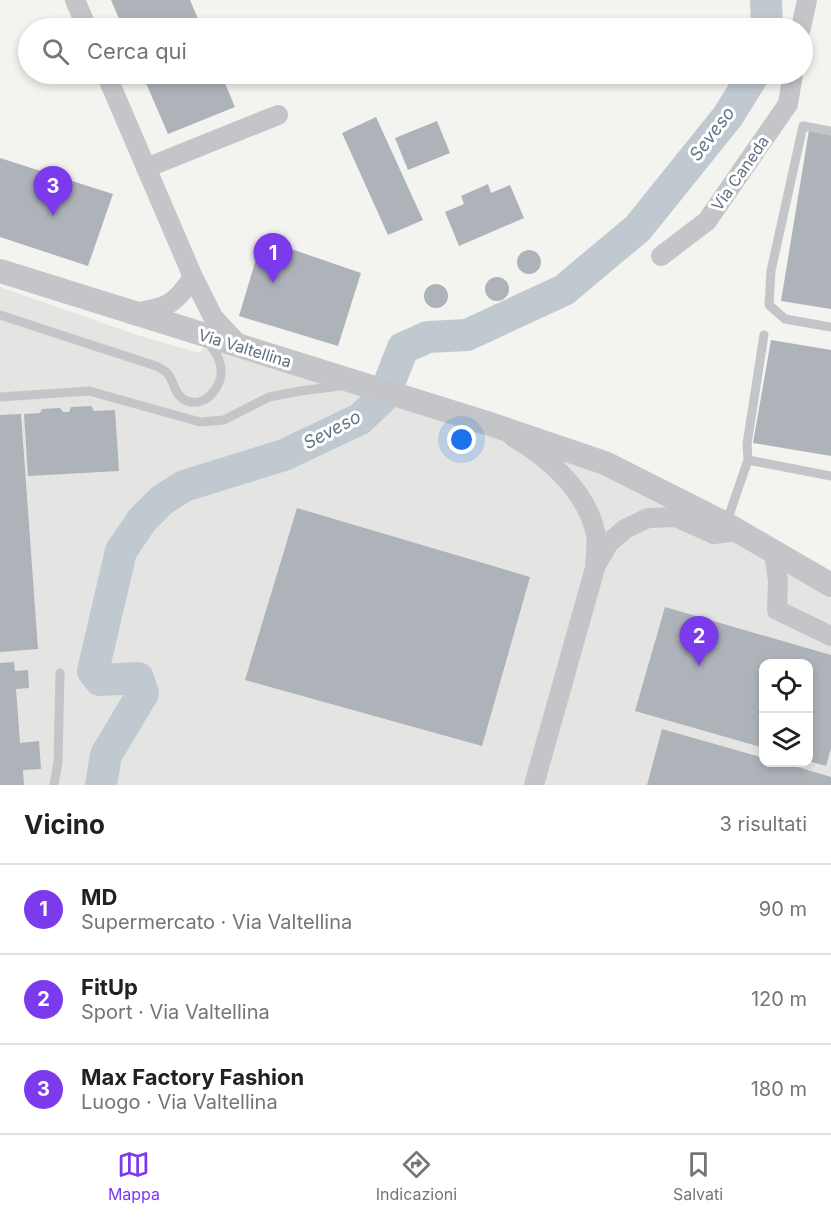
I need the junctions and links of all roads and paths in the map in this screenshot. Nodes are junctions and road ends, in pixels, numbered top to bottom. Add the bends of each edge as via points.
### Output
1 (75, 0) edge
2 (807, 0) edge
3 (83, 18) edge
4 (803, 18) edge
5 (110, 84) edge
6 (791, 84) edge
7 (278, 115) dead end
8 (831, 131) edge
9 (147, 168) junction
10 (661, 256) dead end
11 (0, 271) edge
12 (193, 278) junction
13 (134, 313) junction
14 (0, 315) edge
15 (831, 327) edge
16 (201, 334) junction
17 (764, 335) dead end
18 (242, 347) junction
19 (364, 385) junction
20 (0, 397) edge
21 (490, 424) junction
22 (748, 460) junction
23 (831, 476) edge
24 (732, 527) junction
25 (774, 552) junction
26 (595, 568) junction
27 (831, 585) edge
28 (831, 636) edge
29 (60, 673) dead end
30 (54, 785) edge
31 (534, 785) edge

1 - 3 street
2 - 4 street
5 - 9 street
6 - 10 street, Via Caneda via 788,104 707,221
7 - 9 street
8 - 15 lane via 802,126 771,271 769,305 785,319
9 - 12 street
11 - 13 street, Via Valtellina
12 - 13 street via 173,303
12 - 18 street via 213,317
13 - 16 street, Via Valtellina
14 - 16 lane via 156,366 168,374 179,395 198,403 218,388 222,369 216,351
16 - 18 street, Via Valtellina
17 - 22 lane via 747,444
18 - 19 street, Via Valtellina
19 - 20 lane via 323,387 269,398 224,420 200,422 89,390
19 - 21 street, Via Valtellina
21 - 24 street, Via Valtellina via 605,463
21 - 26 street, Via Valtellina via 522,442 575,491 591,516 596,537
22 - 23 lane
22 - 24 lane
24 - 25 street, Via Valtellina
24 - 26 street, Via Valtellina via 714,534 676,518 648,518 609,543
25 - 27 street, Via Valtellina
25 - 28 street via 777,610
26 - 31 street, Via Valtellina
29 - 30 lane

